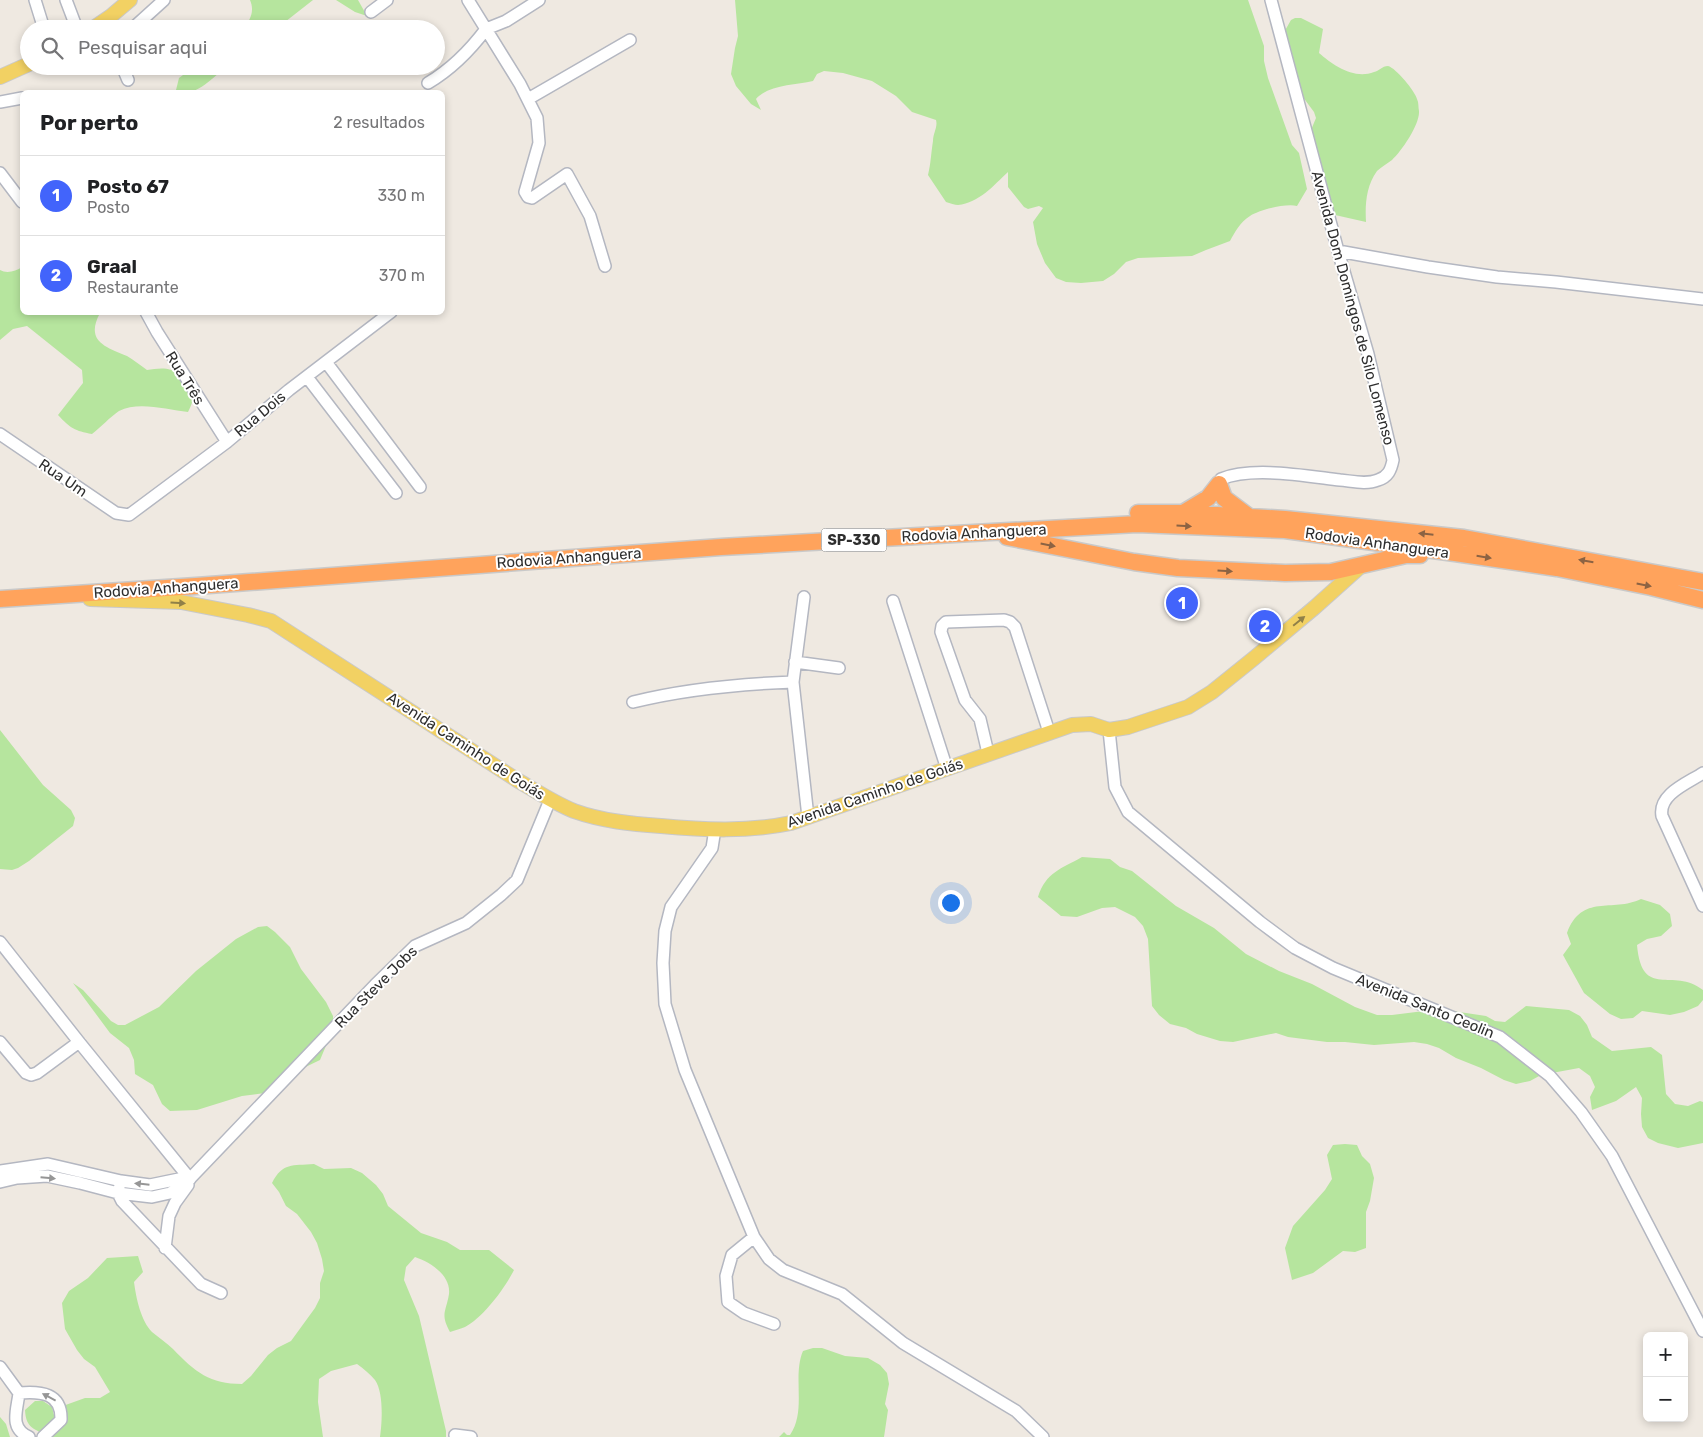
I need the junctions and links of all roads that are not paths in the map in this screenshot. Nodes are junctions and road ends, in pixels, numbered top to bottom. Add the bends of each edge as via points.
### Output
1 (35, 0) edge
2 (66, 0) edge
3 (130, 0) edge
4 (164, 0) edge
5 (387, 0) edge
6 (468, 0) edge
7 (539, 0) edge
8 (1271, 0) edge
9 (371, 12) dead end
10 (41, 20) edge
11 (74, 20) edge
12 (105, 20) edge
13 (142, 20) edge
14 (486, 29) junction
15 (630, 40) dead end
16 (20, 68) edge
17 (445, 72) edge
18 (126, 75) edge
19 (441, 75) edge
20 (0, 76) edge
21 (128, 80) dead end
22 (428, 83) dead end
23 (20, 98) edge
24 (528, 99) junction
25 (0, 102) edge
26 (0, 174) edge
27 (20, 199) edge
28 (1338, 251) junction
29 (605, 266) dead end
30 (1703, 299) edge
31 (148, 315) edge
32 (387, 315) edge
33 (326, 362) junction
34 (307, 377) junction
35 (0, 434) edge
36 (226, 442) junction
37 (1218, 484) junction
38 (420, 487) dead end
39 (396, 493) dead end
40 (1183, 513) junction
41 (129, 515) joint
42 (1250, 516) junction
43 (982, 532) junction
44 (1454, 553) junction
45 (1363, 564) junction
46 (1703, 582) edge
47 (0, 589) edge
48 (24, 597) junction
49 (804, 597) dead end
50 (0, 599) edge
51 (893, 600) dead end
52 (1703, 600) edge
53 (795, 662) junction
54 (839, 668) dead end
55 (792, 682) junction
56 (633, 702) dead end
57 (1109, 730) junction
58 (1049, 732) junction
59 (988, 753) junction
60 (947, 769) junction
61 (1703, 773) edge
62 (550, 800) junction
63 (808, 817) junction
64 (715, 829) junction
65 (1703, 906) edge
66 (0, 942) edge
67 (0, 1042) edge
68 (79, 1042) junction
69 (0, 1171) edge
70 (190, 1179) junction
71 (0, 1182) edge
72 (119, 1187) junction
73 (754, 1237) junction
74 (165, 1248) junction
75 (221, 1293) dead end
76 (774, 1324) dead end
77 (1703, 1331) edge
78 (0, 1367) edge
79 (19, 1392) junction
80 (455, 1435) dead end
81 (30, 1437) edge
82 (43, 1437) edge
83 (471, 1437) edge
84 (1043, 1437) edge

1 - 10 street
2 - 11 street
3 - 12 main road
4 - 13 street
5 - 9 street
6 - 14 street
7 - 14 street via 506,21
8 - 28 street, Avenida Dom Domingos de Silo Lomenso
14 - 17 street
14 - 24 street
15 - 24 street
16 - 20 main road
18 - 21 street
19 - 22 street
23 - 25 street
24 - 29 street via 537,118 539,142 525,192 532,198 567,174 590,216
26 - 27 street
28 - 30 street via 1497,277
28 - 37 street, Avenida Dom Domingos de Silo Lomenso via 1392,450 1391,469 1376,481 1238,474 1221,479
31 - 36 street, Rua Três
32 - 33 street, Rua Dois
33 - 34 street, Rua Dois
33 - 38 street
34 - 36 street, Rua Dois
34 - 39 street
35 - 41 street, Rua Um via 116,513
36 - 41 street, Rua Dois
37 - 40 highway via 1208,498
37 - 42 highway via 1224,498
40 - 42 highway, Rodovia Anhanguera / SP-330
40 - 47 highway, Rodovia Anhanguera / SP-330 via 720,536 196,578
46 -> 42 highway, Rodovia Anhanguera / SP-330 via 1464,538
43 -> 44 highway, Rodovia Anhanguera / SP-330 via 1137,524 1285,530
43 -> 45 highway via 1178,568 1312,574
43 - 48 highway, Rodovia Anhanguera / SP-330 via 720,547
44 - 45 highway via 1406,555
44 -> 52 highway, Rodovia Anhanguera / SP-330 via 1557,568
57 -> 45 main road, Avenida Caminho de Goiás via 1188,707 1212,692
48 - 50 highway, Rodovia Anhanguera / SP-330
48 -> 62 main road, Avenida Caminho de Goiás via 181,602 271,621
49 - 53 street
51 - 60 street
53 - 54 street
53 - 55 street
55 - 56 street via 753,683 671,693
55 - 63 street
57 - 58 main road, Avenida Caminho de Goiás via 1091,724 1072,725
57 - 77 street, Avenida Santo Ceolin via 1115,787 1128,812 1260,922 1295,948 1333,968 1500,1037 1550,1076 1612,1156
58 - 59 main road, Avenida Caminho de Goiás
58 - 59 street via 1015,627 1004,620 946,622 941,632 965,700 980,719
59 - 60 main road, Avenida Caminho de Goiás
60 - 63 main road, Avenida Caminho de Goiás
61 - 65 street via 1665,798 1660,808
62 - 64 main road, Avenida Caminho de Goiás via 575,811 618,822
62 - 70 street, Rua Steve Jobs via 517,880 466,923 415,946
63 - 64 main road, Avenida Caminho de Goiás via 775,827
64 - 73 street via 712,848 671,907 665,931 663,963 665,1004 686,1070
66 - 68 street
67 - 68 street via 31,1075
68 - 70 street
69 - 72 street via 48,1164
70 - 72 street via 170,1193 152,1197
70 - 74 street via 169,1216
71 -> 72 street via 47,1176
72 - 74 street via 122,1201
73 - 76 street via 732,1255 726,1276 728,1302 744,1313
73 - 84 street via 769,1259 783,1270 842,1294 903,1343 1016,1411
74 - 75 street via 201,1284
78 - 79 street
79 - 81 street via 16,1426
82 -> 79 street via 61,1420 58,1402 42,1393
80 - 83 street

